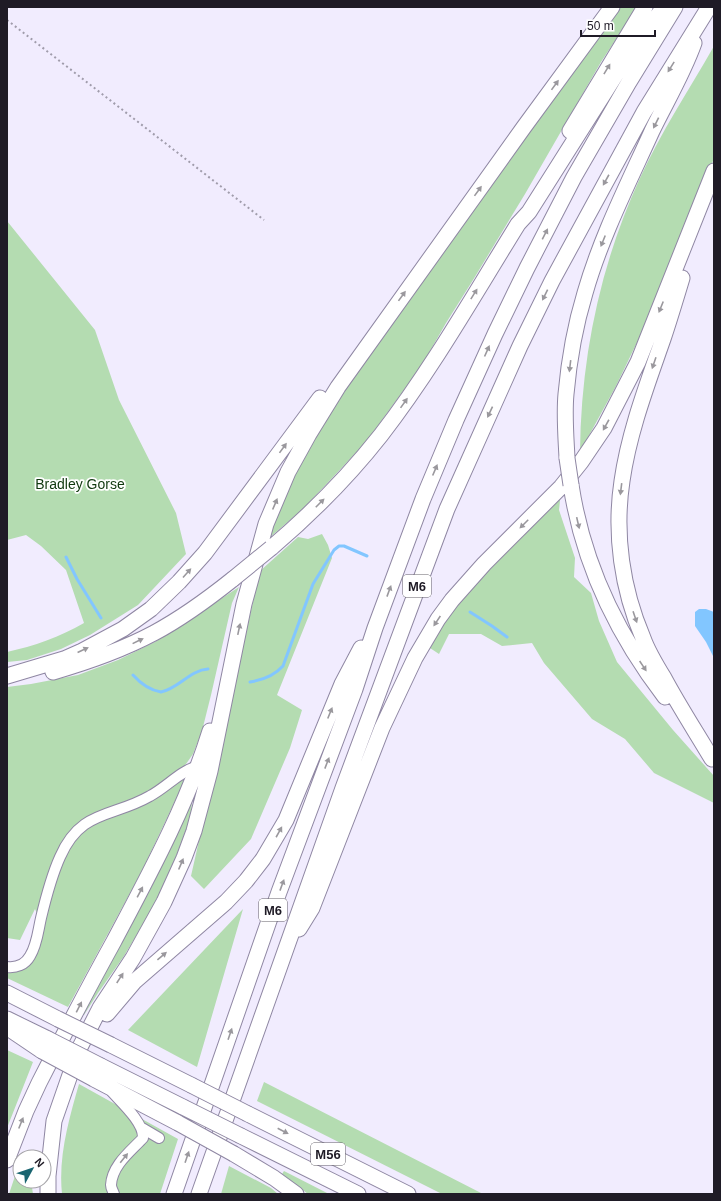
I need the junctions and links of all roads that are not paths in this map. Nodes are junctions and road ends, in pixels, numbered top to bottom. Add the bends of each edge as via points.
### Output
1 (612, 7) edge
2 (646, 7) edge
3 (664, 7) edge
4 (675, 7) edge
5 (707, 9) edge
6 (714, 171) edge
7 (696, 218) junction
8 (518, 224) junction
9 (380, 328) junction
10 (375, 628) junction
11 (234, 654) junction
12 (7, 676) edge
13 (7, 680) edge
14 (713, 760) edge
15 (198, 766) junction
16 (280, 962) junction
17 (7, 967) edge
18 (7, 993) edge
19 (7, 1019) edge
20 (7, 1028) edge
21 (45, 1045) junction
22 (100, 1076) junction
23 (65, 1088) junction
24 (142, 1128) junction
25 (159, 1138) dead end
26 (7, 1160) edge
27 (174, 1190) edge
28 (111, 1191) edge
29 (48, 1194) edge
30 (199, 1194) edge
31 (296, 1194) edge
32 (358, 1194) edge
33 (408, 1194) edge

9 -> 1 highway
8 -> 2 highway via 521,214 581,111
3 - 8 highway via 634,46 537,200
10 -> 4 highway, M6 via 423,499 498,327 574,177
5 -> 14 highway, bridge via 687,62 612,218 596,258 575,330 565,423 574,507 589,561 608,605 656,685
5 -> 16 highway, M6 via 600,189 549,287 477,439 447,509 398,638
6 - 7 highway
7 -> 14 highway via 684,269 629,446 620,495 619,532 622,572 643,639
7 -> 16 highway via 638,362 600,434 561,486 456,595 415,658 382,728 312,908
13 -> 8 highway, bridge via 51,672 98,658 154,633 233,580 296,527 338,486 380,436 424,374
11 -> 9 highway via 260,544 288,472 320,414
12 -> 9 highway via 82,651 123,629 165,596 205,552 332,384
23 -> 10 highway via 87,1045 123,994 226,902 263,859 286,820 342,684 359,651
27 -> 10 highway, M6
11 - 15 highway
23 -> 11 highway via 86,1034 148,933 184,858 210,771
15 - 17 lane via 188,769 141,801 94,818 76,831 60,856 48,889 35,947 30,957 21,965
26 -> 15 highway via 39,1083 162,851
16 - 30 highway, M6
18 -> 33 highway, M56, bridge
19 - 21 highway, M56
20 - 21 highway
21 - 22 highway, M56, bridge
22 - 24 lane
22 - 31 highway, bridge via 274,1178
22 - 32 highway, M56, bridge via 183,1107
23 - 29 highway via 54,1121
24 - 25 lane
28 -> 24 lane via 119,1164 143,1138

